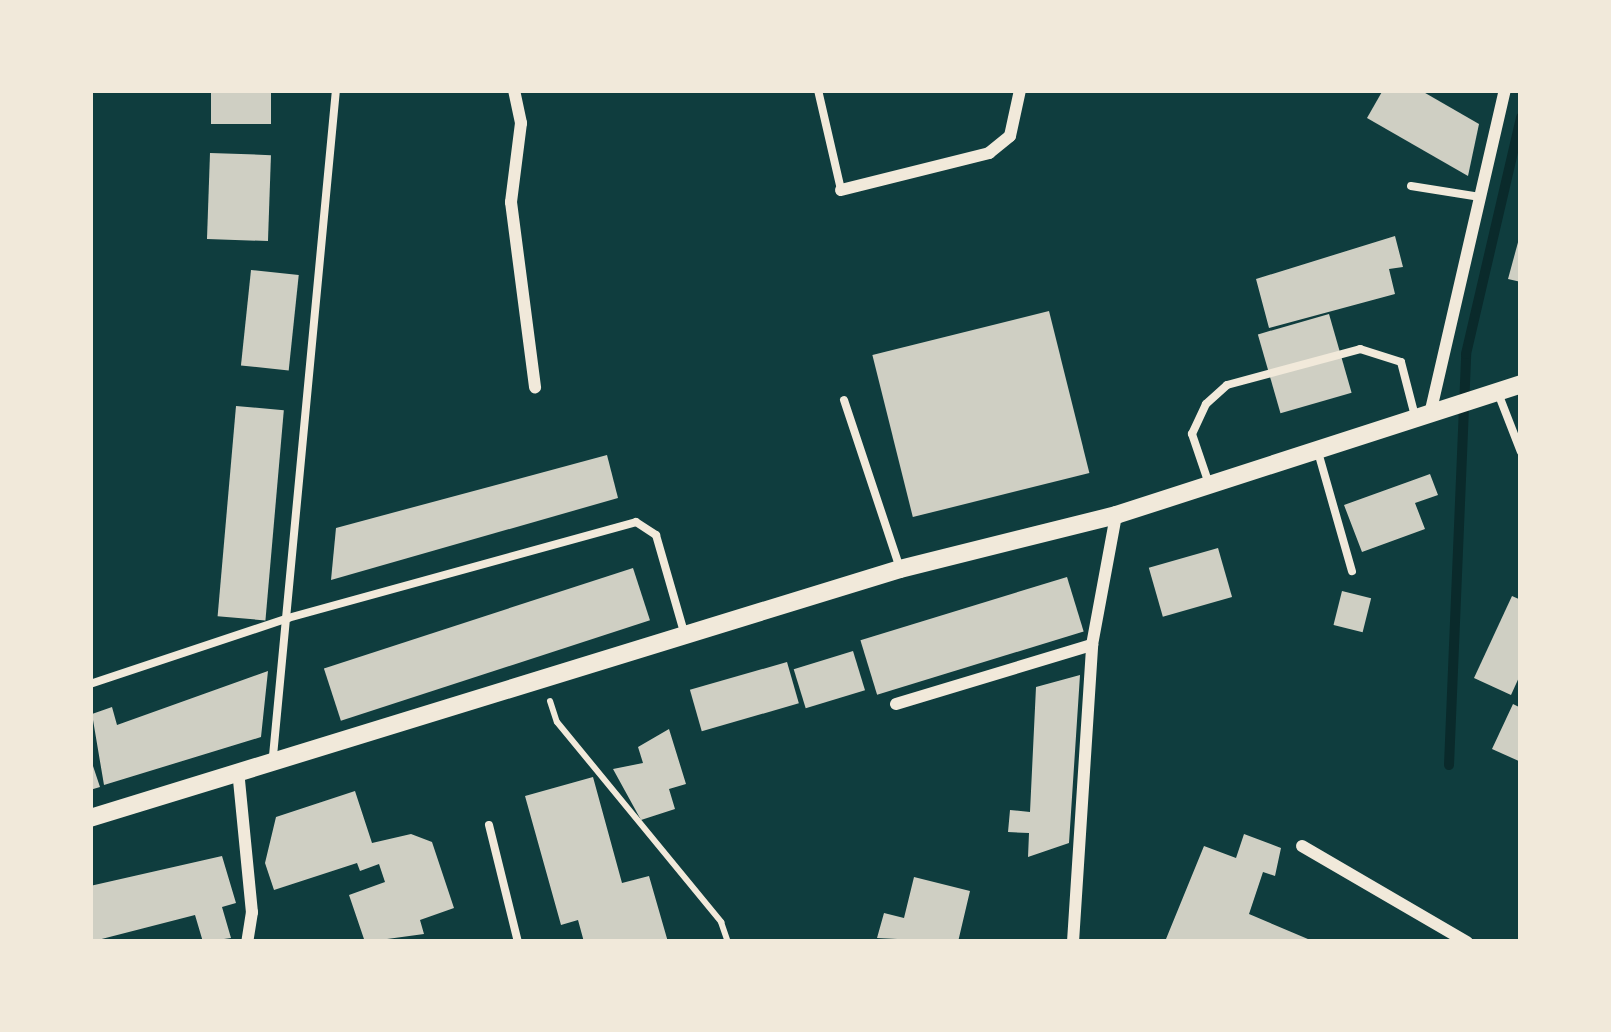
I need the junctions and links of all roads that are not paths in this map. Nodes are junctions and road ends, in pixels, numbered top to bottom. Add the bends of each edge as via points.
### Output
1 (336, 90) edge
2 (514, 90) edge
3 (818, 90) edge
4 (1020, 90) edge
5 (1505, 90) edge
6 (1411, 186) dead end
7 (841, 190) joint
8 (1480, 196) junction
9 (1521, 384) edge
10 (535, 387) dead end
11 (1489, 394) junction
12 (844, 400) dead end
13 (1430, 414) junction
14 (1318, 451) junction
15 (1521, 452) edge
16 (1209, 485) junction
17 (1116, 515) junction
18 (900, 569) junction
19 (1352, 572) dead end
20 (288, 618) junction
21 (685, 633) junction
22 (1092, 645) junction
23 (90, 684) edge
24 (896, 704) dead end
25 (273, 756) junction
26 (238, 768) junction
27 (90, 818) edge
28 (489, 825) dead end
29 (1302, 846) dead end
30 (247, 942) edge
31 (518, 942) edge
32 (1073, 942) edge
33 (1467, 942) edge

1 - 20 lane
2 - 10 street via 520,123 511,202
3 - 7 lane
4 - 7 street via 1010,136 989,153
5 - 8 street
6 - 8 lane
8 - 13 street
9 - 11 street
11 - 13 street
11 - 15 lane
12 - 18 lane
13 - 14 street
13 - 16 lane via 1401,362 1360,349 1227,385 1206,404 1192,434
14 - 16 street
14 - 19 lane
16 - 17 street
17 - 18 street
17 - 22 street
18 - 21 street
20 - 21 lane via 636,522 656,535
20 - 23 lane
20 - 25 lane
21 - 25 street
22 - 24 street
22 - 32 street
25 - 26 street
26 - 27 street
26 - 30 street via 252,912
28 - 31 lane
29 - 33 street

